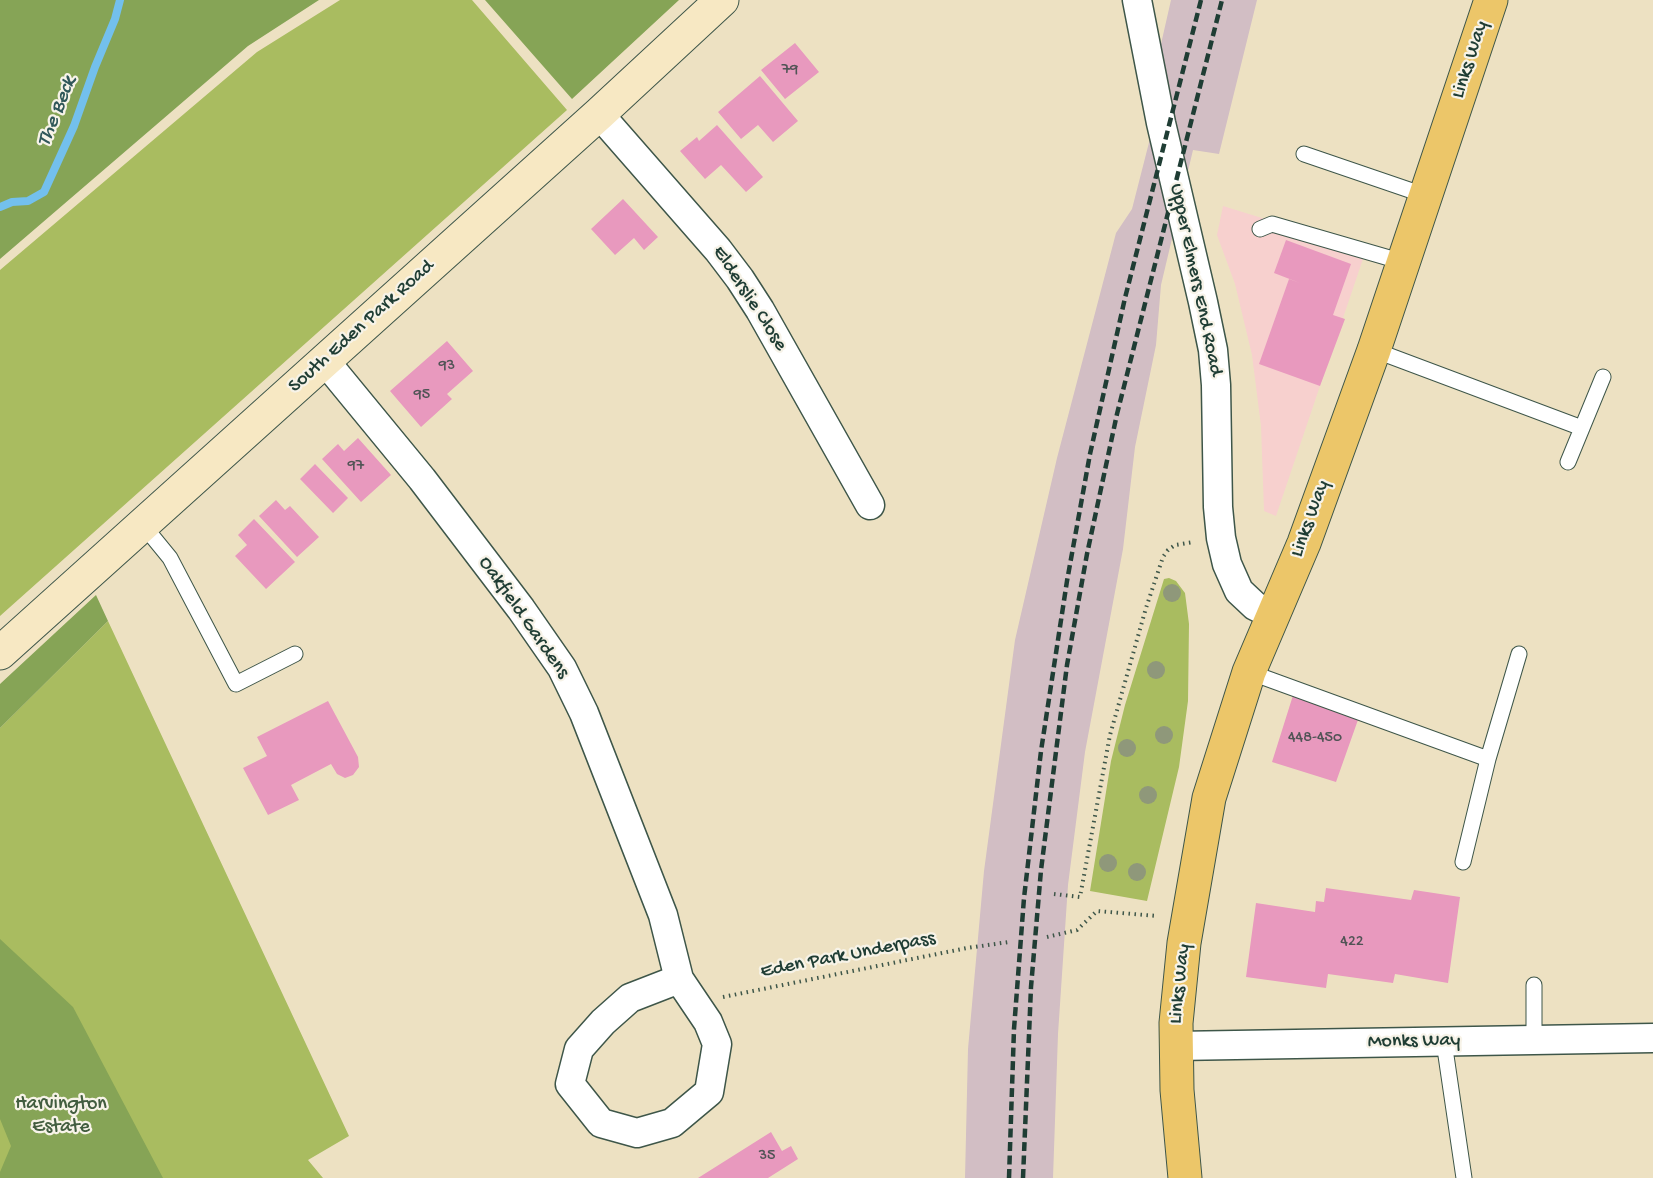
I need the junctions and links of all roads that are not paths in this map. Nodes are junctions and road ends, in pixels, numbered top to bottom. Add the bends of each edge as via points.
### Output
1 (722, 0) edge
2 (1137, 0) edge
3 (1491, 0) edge
4 (599, 114) junction
5 (1304, 154) dead end
6 (1427, 196) junction
7 (1260, 229) dead end
8 (1403, 262) junction
9 (1374, 350) junction
10 (325, 361) junction
11 (1603, 377) dead end
12 (1582, 428) junction
13 (1568, 462) dead end
14 (870, 505) dead end
15 (142, 525) junction
16 (1273, 615) junction
17 (0, 653) edge
18 (295, 654) dead end
19 (1519, 654) dead end
20 (1249, 672) junction
21 (1488, 759) junction
22 (1463, 862) dead end
23 (1534, 985) dead end
24 (686, 991) junction
25 (1653, 1038) edge
26 (1534, 1040) junction
27 (1444, 1042) junction
28 (1176, 1046) junction
29 (1185, 1178) edge
30 (1464, 1178) edge

1 - 4 main road, South Eden Park Road
2 - 16 street, Upper Elmers End Road via 1213,350 1221,538 1239,591
3 - 6 main road, Links Way
4 - 10 main road, South Eden Park Road
4 - 14 street, Elderslie Close via 740,279
5 - 6 lane
6 - 8 main road, Links Way
7 - 8 lane via 1272,224
8 - 9 main road, Links Way
9 - 12 lane
9 - 16 main road, Links Way via 1304,543
10 - 15 main road, South Eden Park Road
10 - 24 street, Oakfield Gardens via 422,479 562,668 584,713 663,915
11 - 12 lane
12 - 13 lane
15 - 17 main road, South Eden Park Road
15 - 18 lane via 170,558 236,684
16 - 20 main road, Links Way
19 - 21 lane
20 - 21 lane
20 - 28 main road, Links Way via 1209,798 1178,996
21 - 22 lane
23 - 26 lane
24 - 24 street, Oakfield Gardens via 630,998 579,1049 570,1084 601,1123 637,1133 672,1123 709,1092 717,1044 708,1022
25 - 26 street, Monks Way
26 - 27 street, Monks Way
27 - 28 street, Monks Way
27 - 30 lane
28 - 29 main road

